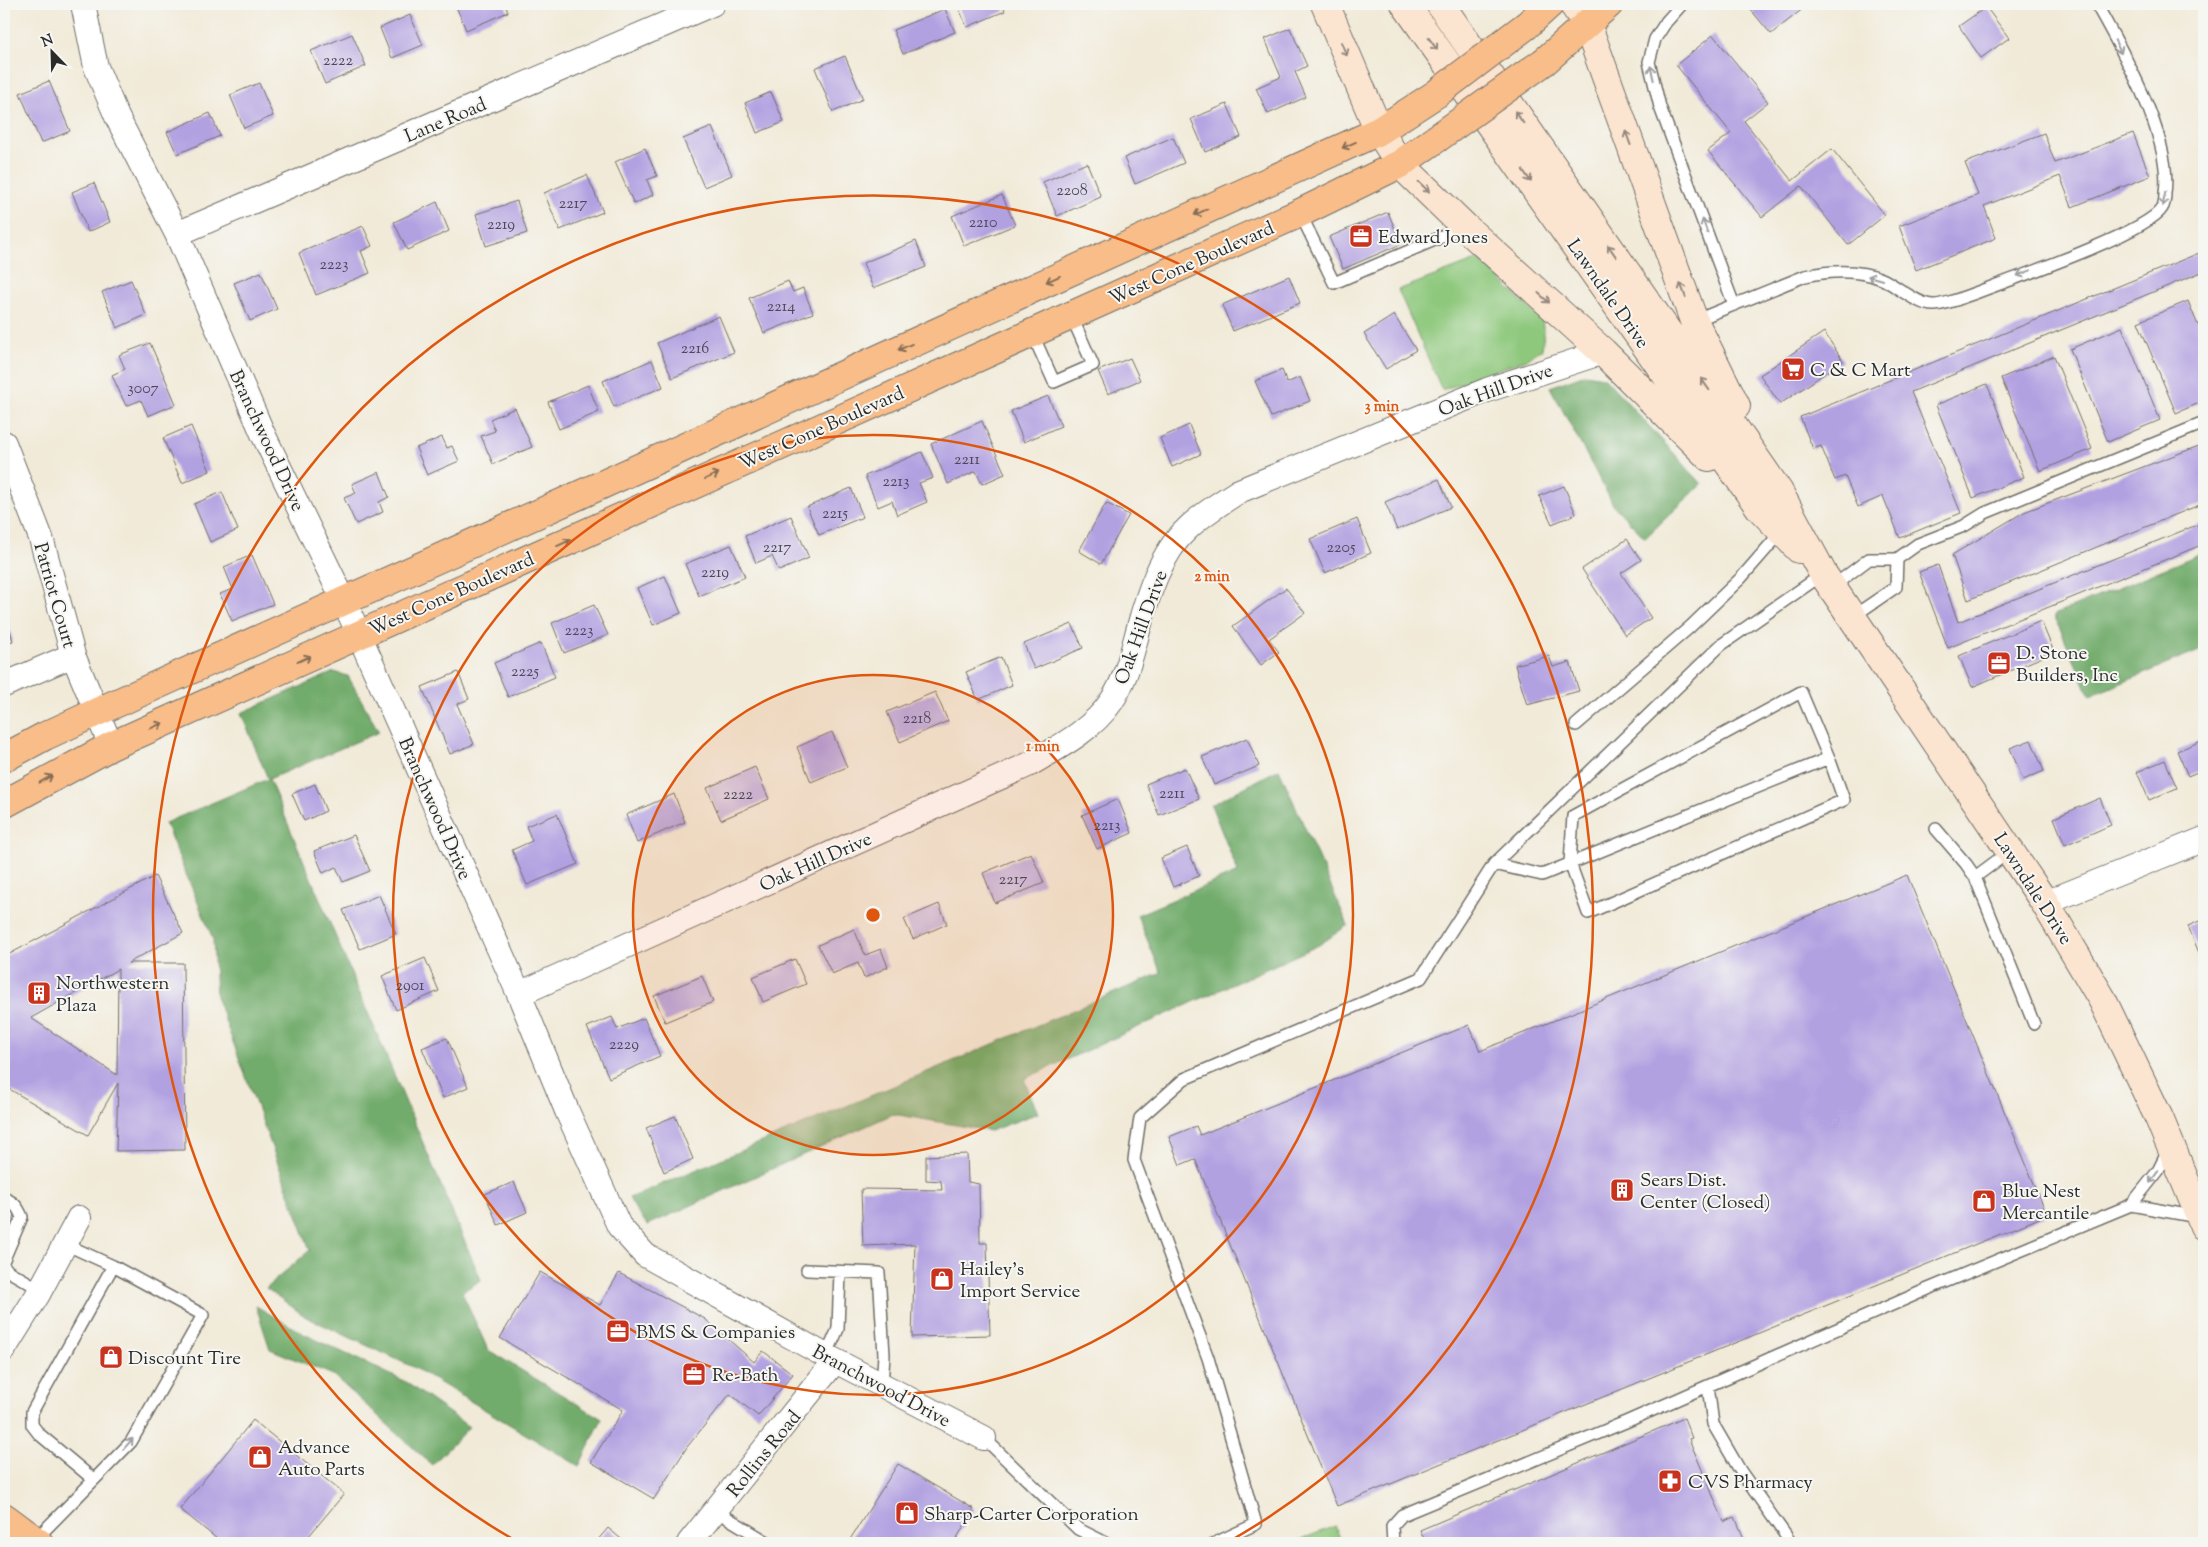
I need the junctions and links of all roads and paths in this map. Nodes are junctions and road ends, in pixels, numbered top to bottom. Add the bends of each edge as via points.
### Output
1 (83, 4) edge
2 (712, 4) edge
3 (1325, 4) edge
4 (1405, 4) edge
5 (1440, 4) edge
6 (1550, 4) edge
7 (1609, 4) edge
8 (1682, 4) edge
9 (2096, 4) edge
10 (1580, 14) edge
11 (1379, 131) junction
12 (1400, 164) junction
13 (1300, 213) junction
14 (1465, 227) junction
15 (177, 234) junction
16 (1734, 305) junction
17 (1071, 315) junction
18 (1694, 321) junction
19 (1032, 333) junction
20 (1604, 352) junction
21 (2204, 423) edge
22 (4, 443) edge
23 (1770, 500) junction
24 (1782, 531) junction
25 (1897, 558) junction
26 (1827, 581) junction
27 (344, 601) junction
28 (1852, 617) junction
29 (358, 635) junction
30 (73, 655) junction
31 (4, 685) edge
32 (97, 712) junction
33 (1576, 725) dead end
34 (111, 746) junction
35 (4, 758) edge
36 (1829, 758) junction
37 (4, 804) edge
38 (1936, 829) dead end
39 (2204, 839) edge
40 (2010, 851) junction
41 (1494, 864) junction
42 (1570, 864) junction
43 (1974, 877) junction
44 (2045, 903) junction
45 (519, 994) junction
46 (2034, 1024) dead end
47 (2171, 1146) junction
48 (4, 1198) edge
49 (2131, 1205) junction
50 (80, 1218) dead end
51 (2203, 1220) edge
52 (65, 1244) junction
53 (4, 1259) edge
54 (4, 1266) edge
55 (113, 1266) junction
56 (807, 1270) dead end
57 (840, 1272) junction
58 (40, 1290) junction
59 (4, 1349) edge
60 (831, 1358) junction
61 (882, 1385) junction
62 (1708, 1386) junction
63 (984, 1438) joint
64 (93, 1479) junction
65 (716, 1511) junction
66 (4, 1517) edge
67 (1085, 1539) edge
68 (35, 1542) edge
69 (689, 1543) edge
70 (769, 1543) edge
71 (1106, 1543) edge
72 (1215, 1543) edge
73 (1393, 1543) edge
74 (1791, 1543) edge

1 - 15 street, Branchwood Drive via 99,75
2 - 15 street, Lane Road
3 -> 11 main road
4 -> 23 main road, Lawndale Drive
23 -> 5 main road, Lawndale Drive
6 - 11 main road, West Cone Boulevard, bridge via 1436,94
7 - 10 main road, West Cone Boulevard
16 -> 8 lane via 1660,108 1649,62 1655,39
9 -> 16 lane via 2148,108 2160,146 2167,178 2163,207 2153,218 2098,245 1956,300 1932,306 1881,279 1854,272 1823,272 1805,276
10 - 12 main road, West Cone Boulevard, bridge via 1545,61
18 -> 10 main road
11 - 12 main road
11 -> 27 main road, West Cone Boulevard
12 - 13 main road, West Cone Boulevard
12 -> 14 main road
13 - 14 lane via 1334,283
13 - 17 main road, West Cone Boulevard
14 -> 20 main road
15 - 27 street, Branchwood Drive via 263,434
16 - 18 lane
17 - 19 main road, West Cone Boulevard
17 - 19 lane via 1093,366 1054,382
18 - 23 main road
29 -> 19 main road, West Cone Boulevard
20 - 23 main road
20 - 45 street, Oak Hill Drive via 1487,390 1239,491 1209,510 1171,548 1146,602 1126,673 1111,702 1093,724 1030,764
21 - 25 lane via 1985,513 1964,526 1918,544
22 - 30 street, Patriot Court via 41,538
23 - 24 main road, Lawndale Drive
23 - 26 main road, Lawndale Drive
24 - 26 main road, Lawndale Drive
24 - 33 lane via 1690,627
25 - 26 lane via 1869,559
25 - 28 lane via 1896,587
26 - 28 main road, Lawndale Drive
26 - 41 lane via 1721,645
27 - 29 street, Branchwood Drive
27 - 32 main road, West Cone Boulevard
28 - 40 main road, Lawndale Drive
34 -> 29 main road, West Cone Boulevard
29 - 45 street, Branchwood Drive
30 - 31 street
30 - 32 street, Patriot Court
32 - 34 street, Patriot Court
32 - 35 main road, West Cone Boulevard
37 -> 34 main road, West Cone Boulevard
36 - 42 lane
36 - 42 lane via 1844,800 1588,913
36 - 42 lane via 1801,692 1573,816
38 - 43 lane
39 - 44 street
40 - 43 lane
40 - 44 main road, Lawndale Drive
41 - 42 lane via 1542,875
41 - 72 lane via 1421,978 1184,1079 1140,1118 1134,1160 1208,1358 1256,1524
43 - 46 lane
44 - 47 main road, Lawndale Drive via 2102,999
45 - 60 street, Branchwood Drive via 567,1111 620,1226 645,1256
47 -> 49 lane via 2158,1171
47 - 51 main road, Lawndale Drive
48 - 53 lane via 14,1204 22,1216
49 - 51 lane
49 - 62 lane via 1928,1289
50 - 52 street
52 - 55 lane
52 - 58 street
54 - 58 lane
55 - 64 lane via 32,1412 32,1425 39,1434
64 -> 55 lane via 131,1442 203,1315
56 - 57 lane
57 - 60 lane via 838,1329
57 - 61 lane via 879,1273 884,1355
58 - 59 street
60 - 61 street, Branchwood Drive
60 - 65 street, Rollins Road
61 - 63 street, Branchwood Drive
62 - 73 lane via 1402,1515 1392,1526
62 - 74 lane via 1713,1424 1741,1472
63 - 67 lane via 1078,1528
64 - 68 lane
65 - 69 street, Rollins Road
65 - 70 lane
66 - 68 main road
67 - 71 lane

